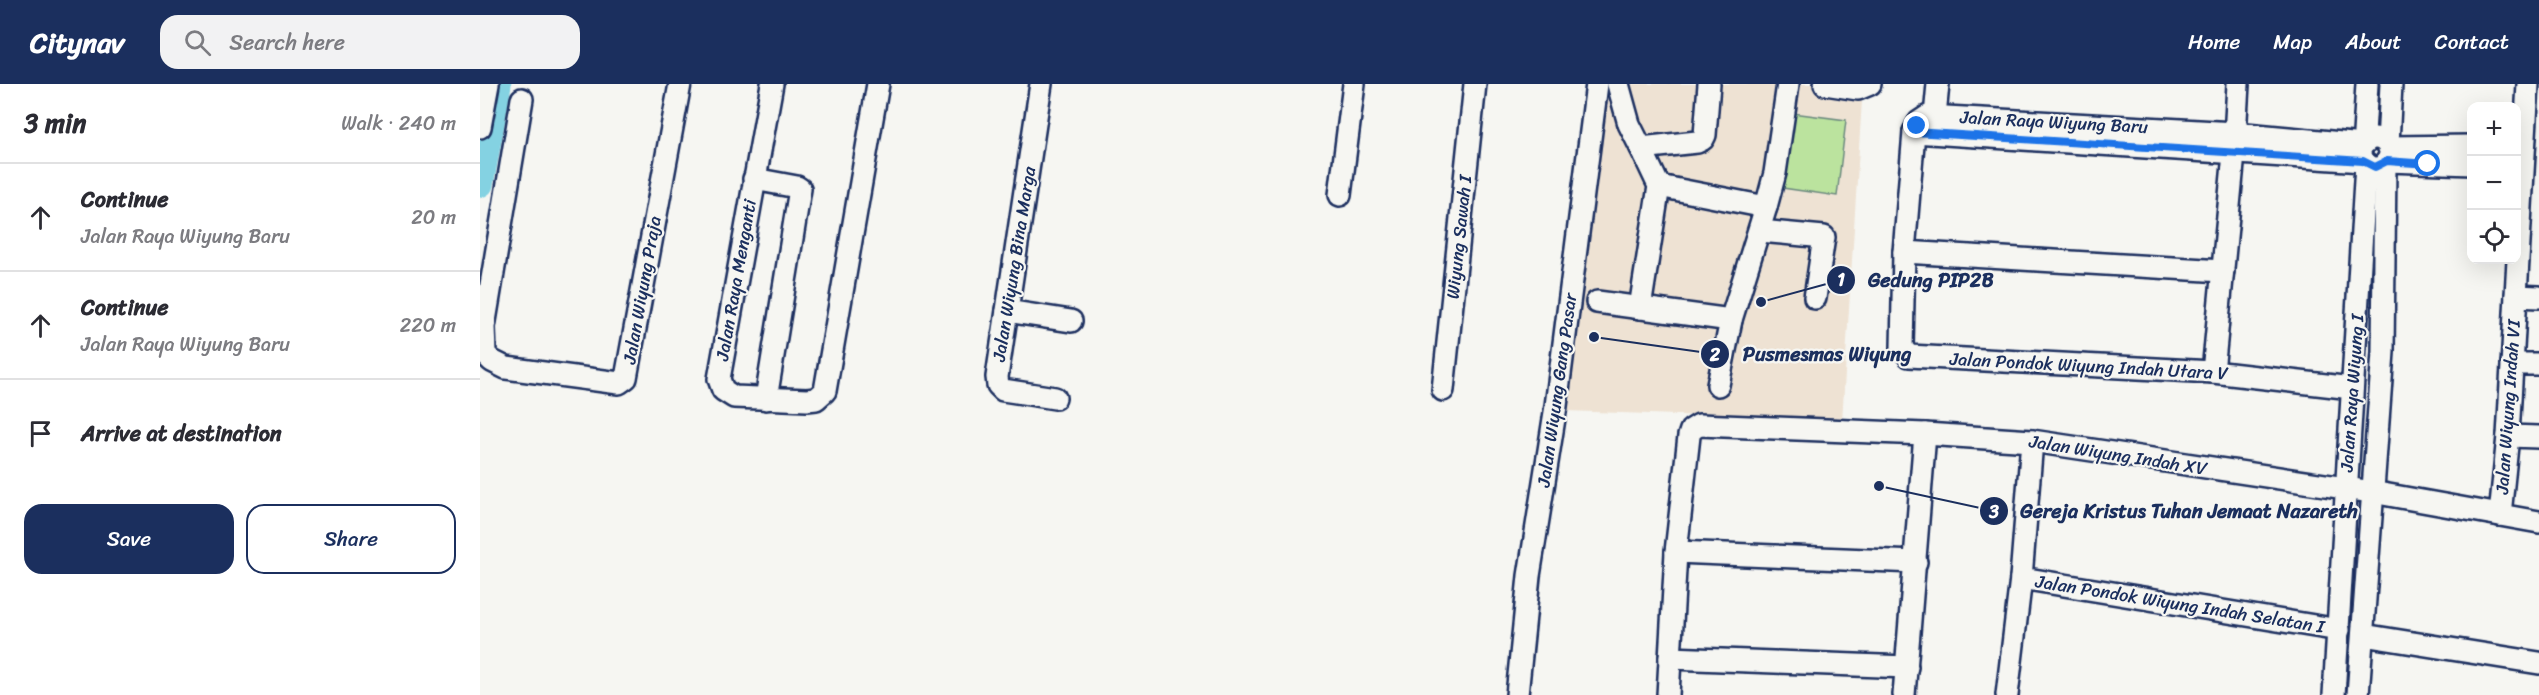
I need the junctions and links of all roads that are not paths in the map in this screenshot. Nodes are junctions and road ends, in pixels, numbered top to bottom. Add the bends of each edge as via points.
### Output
1 (488, 84) edge
2 (680, 84) edge
3 (772, 84) edge
4 (879, 84) edge
5 (1041, 84) edge
6 (1354, 84) edge
7 (1474, 84) edge
8 (1597, 84) edge
9 (1618, 84) edge
10 (1709, 84) edge
11 (1788, 84) edge
12 (1825, 84) edge
13 (1870, 84) edge
14 (1938, 84) edge
15 (2238, 84) edge
16 (2367, 84) edge
17 (2391, 84) edge
18 (2528, 84) edge
19 (522, 99) dead end
20 (1935, 116) junction
21 (480, 127) edge
22 (1914, 132) junction
23 (2235, 133) junction
24 (2467, 146) edge
25 (1641, 148) junction
26 (2234, 154) junction
27 (2376, 154) junction
28 (2526, 154) edge
29 (2467, 163) edge
30 (754, 179) junction
31 (1659, 186) junction
32 (1340, 195) dead end
33 (1766, 207) junction
34 (2529, 229) edge
35 (1760, 231) junction
36 (1904, 252) junction
37 (2223, 271) junction
38 (2516, 296) junction
39 (2539, 297) edge
40 (1815, 298) dead end
41 (1597, 302) dead end
42 (1640, 308) junction
43 (1007, 311) junction
44 (1731, 320) junction
45 (1071, 321) dead end
46 (2512, 364) junction
47 (2539, 364) edge
48 (2213, 372) junction
49 (1718, 385) dead end
50 (2352, 388) junction
51 (1443, 390) dead end
52 (1055, 398) dead end
53 (766, 399) junction
54 (1925, 434) junction
55 (2508, 436) junction
56 (2539, 437) edge
57 (2032, 441) junction
58 (2346, 489) junction
59 (2372, 492) junction
60 (2499, 515) junction
61 (2539, 522) edge
62 (1676, 552) junction
63 (1916, 562) junction
64 (2021, 578) junction
65 (2339, 630) junction
66 (2363, 635) junction
67 (1670, 658) junction
68 (2539, 663) edge
69 (1907, 667) junction
70 (1517, 695) edge
71 (1668, 695) edge
72 (1904, 695) edge
73 (2007, 695) edge
74 (2334, 695) edge
75 (2358, 695) edge

1 - 21 street
2 - 19 street, Jalan Wiyung Praja via 626,378 619,383 506,368 485,354 484,327
3 - 30 street, Jalan Raya Menganti
4 - 53 street, Jalan Raya Menganti via 825,391 816,399
5 - 43 street, Jalan Wiyung Bina Marga
6 - 32 street
7 - 51 street, Wiyung Sawah I
8 - 70 street, Jalan Wiyung Gang Pasar via 1557,406 1529,576
9 - 25 street via 1629,124
10 - 25 street via 1703,139
11 - 33 street
12 - 13 street via 1858,90
14 - 20 street
15 - 23 street
16 - 27 street, Jalan Raya Wiyung I via 2364,133
17 - 27 street, Jalan Raya Wiyung I
18 - 28 street, Jalan Wiyung Indah VI
20 - 22 street, Jalan Raya Wiyung Baru via 1923,119
20 - 23 street, Jalan Raya Wiyung Baru
22 - 26 street, Jalan Raya Wiyung Baru
22 - 36 street, Jalan Pondok Wiyung Indah Utara V
23 - 26 street
23 - 27 street, Jalan Raya Wiyung Baru
24 - 27 street, Jalan Raya Wiyung Baru
25 - 31 street
26 - 27 street, Jalan Raya Wiyung Baru
26 - 37 street
27 - 29 street, Jalan Raya Wiyung Baru
27 - 50 street, Jalan Raya Wiyung I
27 - 59 street, Jalan Raya Wiyung I via 2383,352
28 - 34 street, Jalan Wiyung Indah VI
30 - 53 street, Jalan Raya Menganti via 719,379 723,390 734,397
30 - 53 street via 800,189
31 - 33 street
31 - 42 street
33 - 35 street
34 - 38 street, Jalan Wiyung Indah VI
35 - 40 street via 1824,237
35 - 44 street
36 - 37 street
36 - 48 street, Jalan Pondok Wiyung Indah Utara V via 1902,348 1906,356
37 - 48 street
38 - 39 street
38 - 46 street, Jalan Wiyung Indah VI
41 - 42 street
42 - 44 street
43 - 45 street
43 - 52 street, Jalan Wiyung Bina Marga via 998,385 1003,390
44 - 49 street
46 - 47 street
46 - 55 street, Jalan Wiyung Indah VI
48 - 50 street, Jalan Pondok Wiyung Indah Utara V
50 - 58 street, Jalan Raya Wiyung I
54 - 57 street, Jalan Wiyung Indah XV
54 - 62 street, Jalan Wiyung Indah XV via 1702,425 1694,428 1689,436
54 - 63 street
55 - 56 street
55 - 60 street, Jalan Wiyung Indah VI
57 - 58 street, Jalan Wiyung Indah XV
57 - 64 street
58 - 59 street, Jalan Wiyung Indah XV
58 - 65 street, Jalan Raya Wiyung I
59 - 60 street, Jalan Wiyung Indah XV
59 - 66 street, Jalan Raya Wiyung I
60 - 61 street, Jalan Wiyung Indah XV
62 - 63 street
62 - 67 street
63 - 69 street
64 - 65 street, Jalan Pondok Wiyung Indah Selatan I
64 - 73 street
65 - 74 street, Jalan Raya Wiyung I
66 - 68 street
66 - 75 street, Jalan Raya Wiyung I
67 - 69 street
67 - 71 street
69 - 72 street

